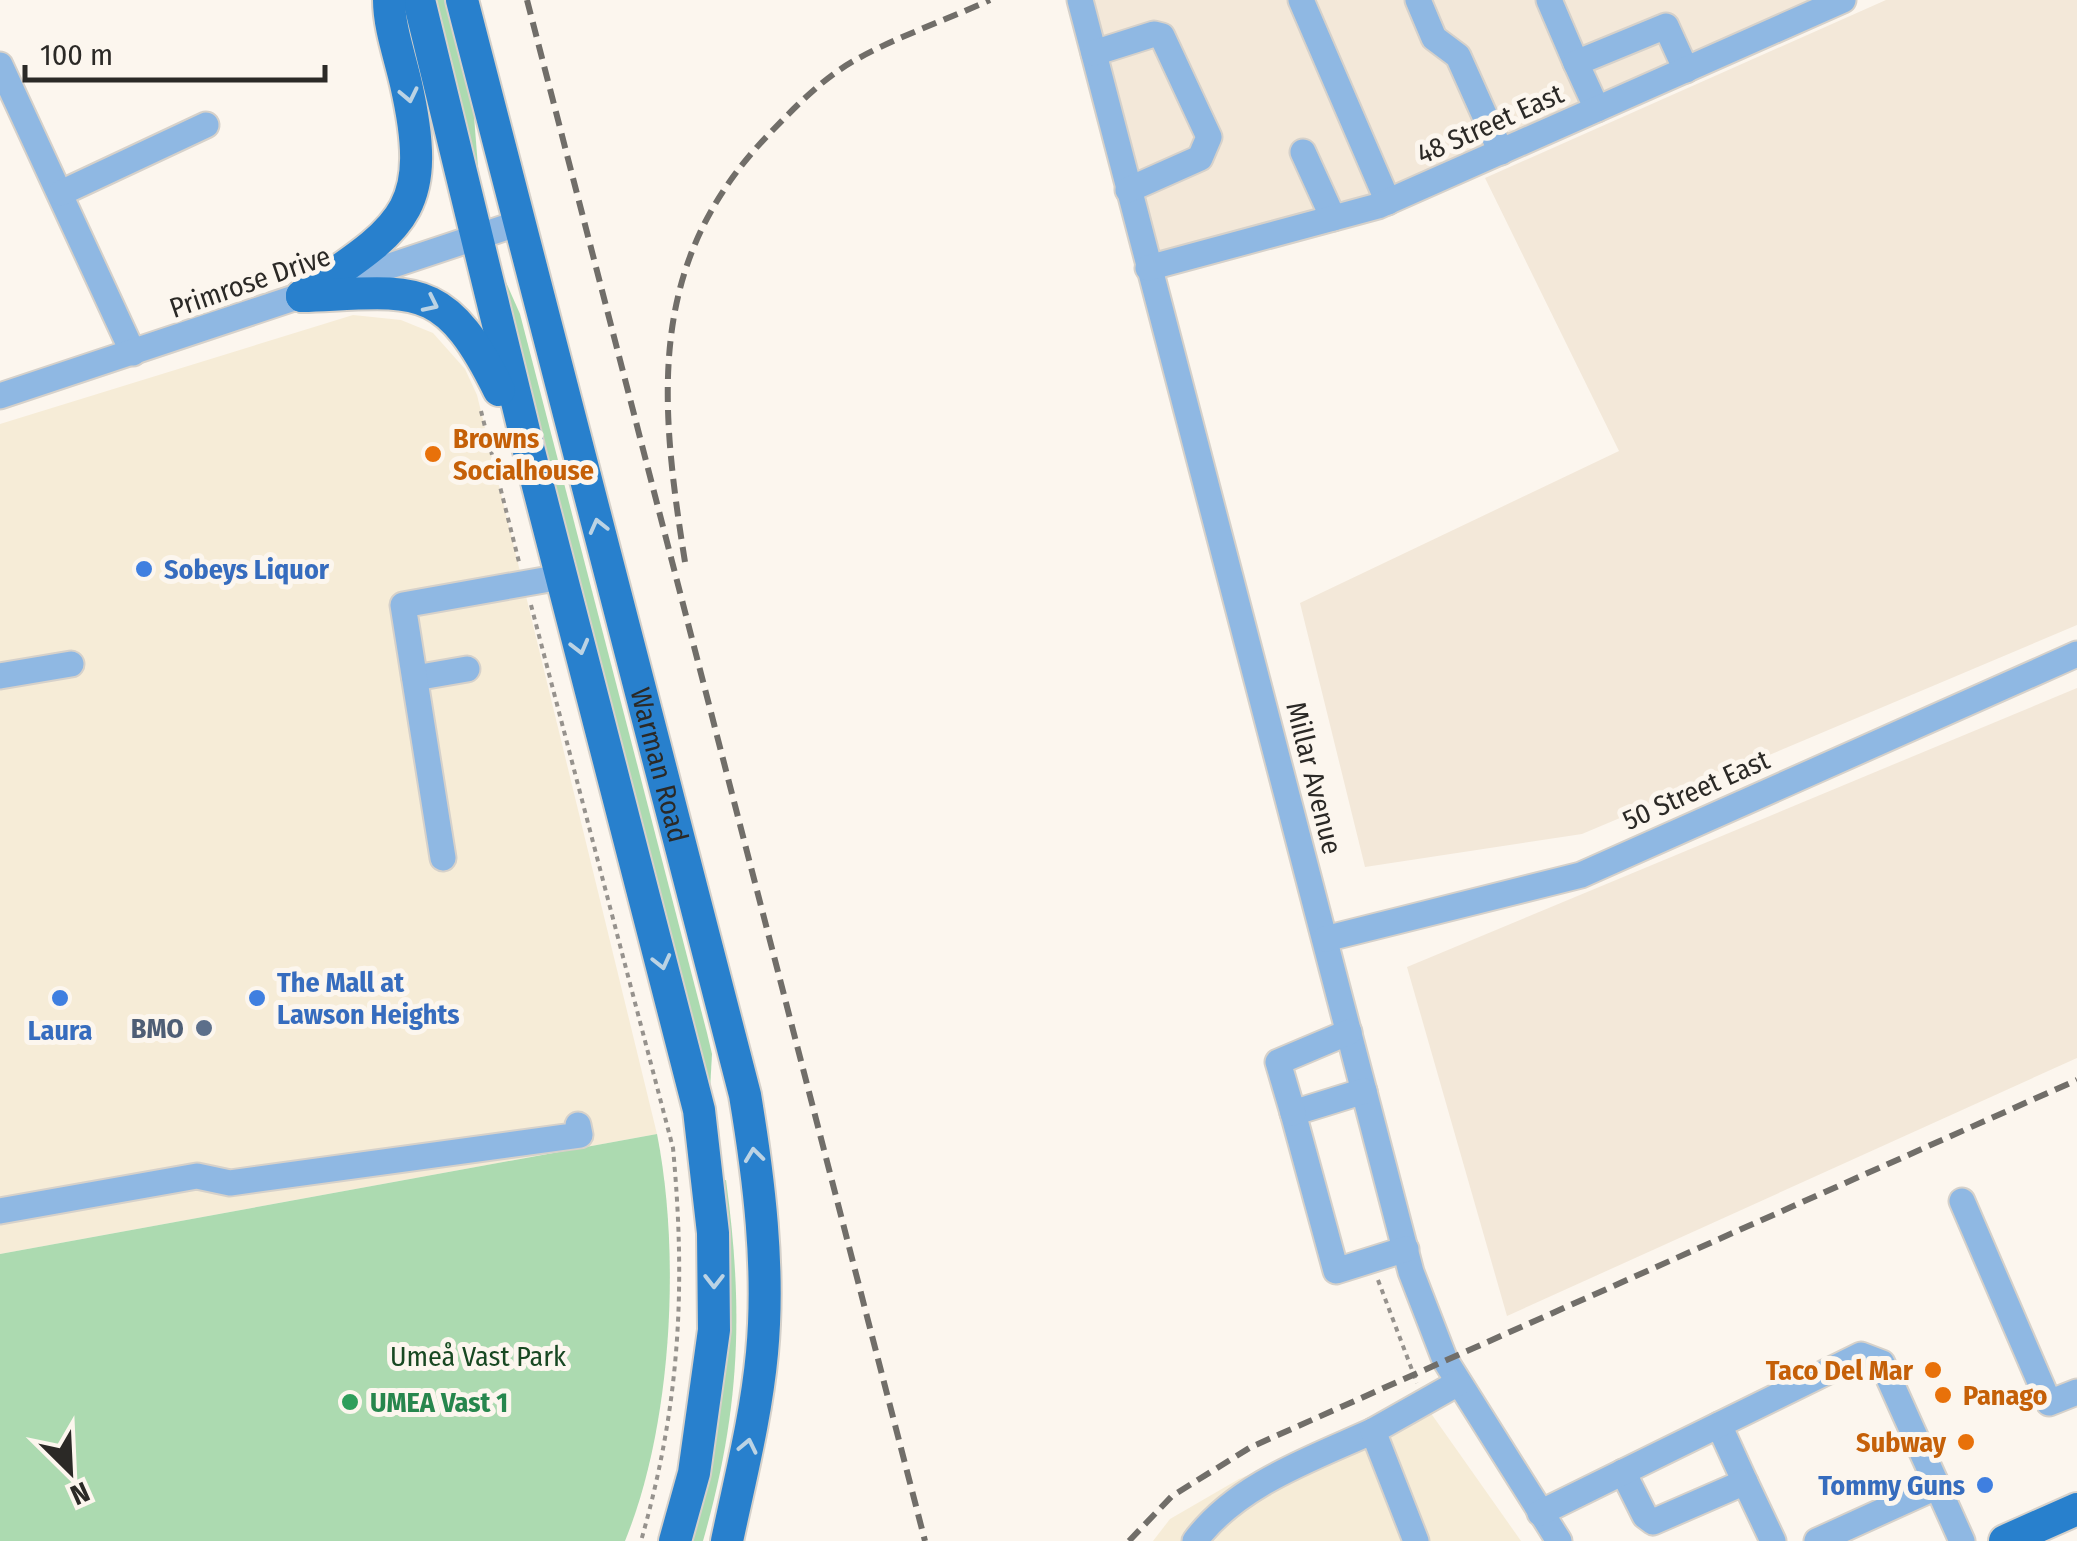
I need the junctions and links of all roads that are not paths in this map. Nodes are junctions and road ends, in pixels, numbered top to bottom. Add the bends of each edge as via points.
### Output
1 (389, 0) edge
2 (419, 0) edge
3 (462, 0) edge
4 (1080, 0) edge
5 (1300, 0) edge
6 (1418, 0) edge
7 (1549, 0) edge
8 (1843, 0) edge
9 (1094, 53) junction
10 (1576, 63) junction
11 (0, 64) edge
12 (1686, 70) junction
13 (1596, 109) junction
14 (206, 125) dead end
15 (1303, 152) dead end
16 (1501, 152) junction
17 (1128, 190) junction
18 (61, 194) junction
19 (1388, 202) junction
20 (1333, 218) junction
21 (519, 223) junction
22 (475, 237) junction
23 (1148, 268) junction
24 (302, 296) junction
25 (133, 354) junction
26 (0, 396) edge
27 (529, 452) junction
28 (561, 578) junction
29 (2077, 654) edge
30 (71, 664) dead end
31 (467, 669) dead end
32 (0, 676) edge
33 (415, 678) junction
34 (443, 858) dead end
35 (1324, 939) junction
36 (1349, 1032) junction
37 (1364, 1091) junction
38 (1293, 1113) junction
39 (578, 1126) dead end
40 (1962, 1202) dead end
41 (0, 1211) edge
42 (1406, 1250) junction
43 (1458, 1383) junction
44 (2077, 1392) edge
45 (1719, 1425) junction
46 (1373, 1431) junction
47 (1623, 1472) junction
48 (1746, 1482) junction
49 (1938, 1486) junction
50 (2077, 1510) edge
51 (1540, 1512) junction
52 (675, 1541) edge
53 (727, 1541) edge
54 (1195, 1541) edge
55 (1416, 1541) edge
56 (1559, 1541) edge
57 (1773, 1541) edge
58 (1817, 1541) edge
59 (1962, 1541) edge
60 (2005, 1541) edge

1 -> 24 main road via 416,128 416,189 382,240
2 - 22 main road, Warman Road
3 - 21 main road, Warman Road
4 - 9 street, Millar Avenue
5 - 19 street
6 - 16 street via 1434,38 1458,56
7 - 10 street
8 - 12 street, 48 Street East
9 - 17 street, Millar Avenue
9 - 17 street via 1162,36 1208,138 1200,158
10 - 12 street via 1666,26
10 - 13 street
11 - 18 street
12 - 13 street, 48 Street East
13 - 16 street, 48 Street East
14 - 18 street
15 - 20 street
16 - 19 street, 48 Street East
17 - 23 street, Millar Avenue
18 - 25 street
19 - 20 street, 48 Street East
20 - 23 street, 48 Street East
21 - 22 street, Primrose Drive
53 -> 21 main road, Warman Road via 762,1350 753,1144
22 - 24 street, Primrose Drive
22 - 27 main road, Warman Road
23 - 35 street, Millar Avenue
24 - 25 street, Primrose Drive
24 -> 27 main road via 396,291 442,307 478,348
25 - 26 street, Primrose Drive
27 - 28 main road, Warman Road
28 - 33 street via 403,605
28 -> 52 main road, Warman Road via 682,1040 706,1159 714,1330 694,1473
29 - 35 street, 50 Street East via 1581,874
30 - 32 street
31 - 33 street
33 - 34 street
35 - 36 street, Millar Avenue
36 - 37 street, Millar Avenue
36 - 38 street via 1278,1062
37 - 38 street
37 - 42 street, Millar Avenue
38 - 42 street via 1336,1271
39 - 41 street via 580,1135 230,1183 197,1176
40 - 44 street via 2048,1403
42 - 43 street, Millar Avenue via 1428,1324
43 - 46 street
43 - 51 street, Millar Avenue
45 - 47 street
45 - 48 street
45 - 49 street via 1871,1355 1882,1362
46 - 54 street via 1224,1507
46 - 55 street
47 - 48 street via 1653,1522
47 - 51 street
48 - 57 street
49 - 58 street
49 - 59 street
50 - 60 main road
51 - 56 street, Millar Avenue

